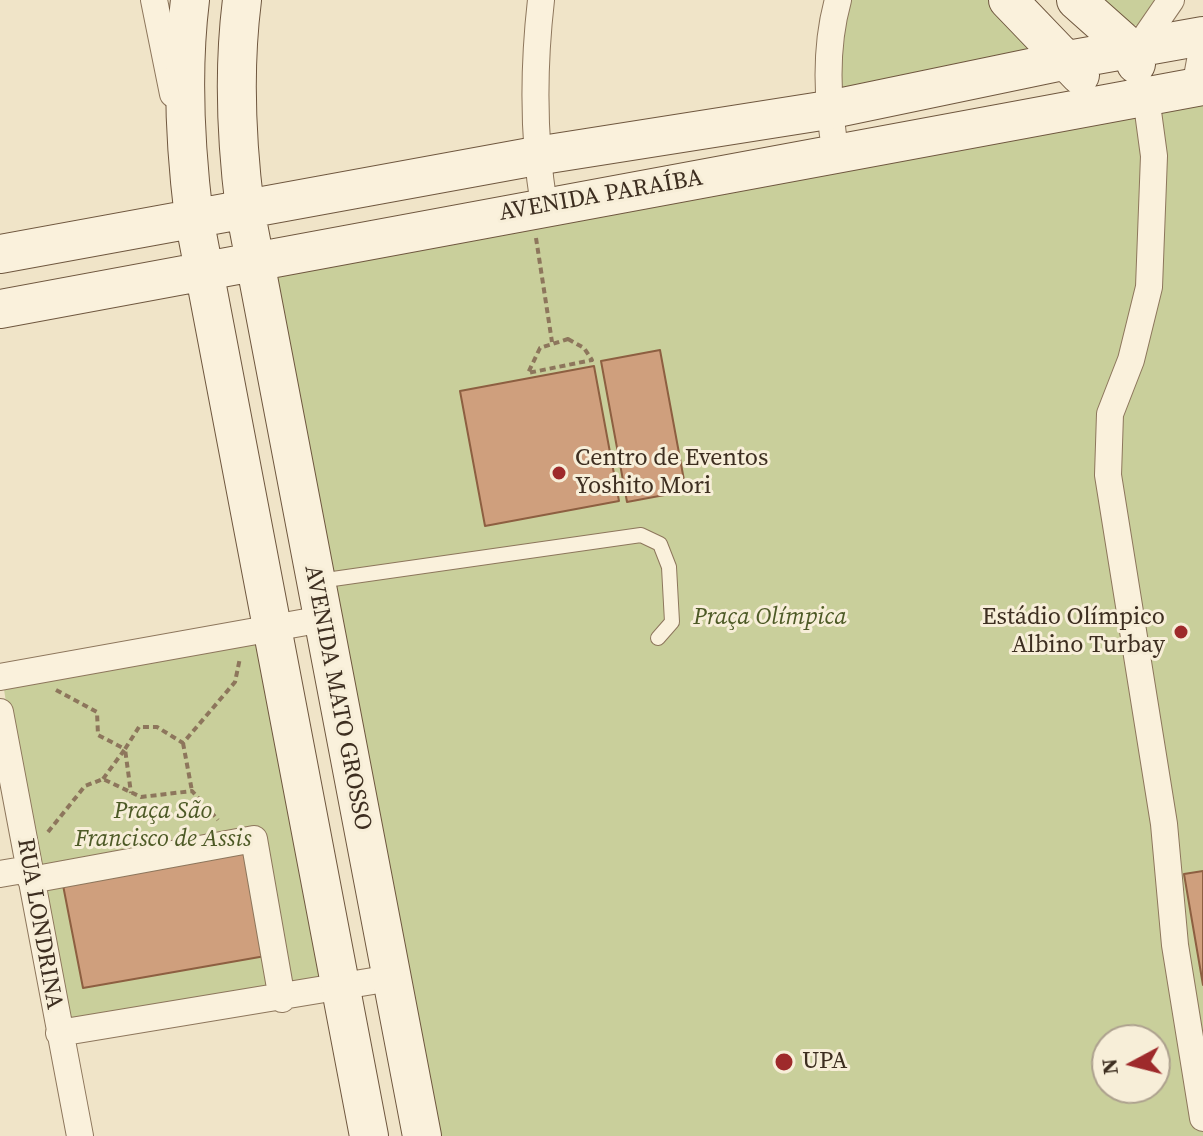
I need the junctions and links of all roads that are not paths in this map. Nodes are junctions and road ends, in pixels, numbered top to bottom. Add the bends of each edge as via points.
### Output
1 (154, 0) edge
2 (190, 0) edge
3 (242, 0) edge
4 (541, 0) edge
5 (838, 0) edge
6 (1008, 0) edge
7 (1076, 0) edge
8 (1171, 0) edge
9 (1203, 36) edge
10 (1203, 44) edge
11 (1134, 49) junction
12 (1068, 60) junction
13 (1199, 87) edge
14 (1146, 97) junction
15 (1105, 105) junction
16 (828, 110) junction
17 (836, 154) junction
18 (536, 156) junction
19 (187, 158) junction
20 (538, 208) junction
21 (245, 209) junction
22 (194, 218) junction
23 (0, 254) edge
24 (254, 260) junction
25 (204, 271) junction
26 (0, 309) edge
27 (315, 582) junction
28 (323, 619) junction
29 (259, 629) junction
30 (658, 638) dead end
31 (0, 677) edge
32 (0, 712) edge
33 (29, 870) junction
34 (0, 874) edge
35 (391, 978) junction
36 (341, 987) junction
37 (282, 999) junction
38 (59, 1033) junction
39 (1203, 1118) edge
40 (80, 1136) edge
41 (369, 1136) edge
42 (422, 1136) edge

1 - 19 street
2 - 19 main road, AVENIDA MATO GROSSO via 183,56
3 - 21 main road, AVENIDA MATO GROSSO via 235,59
4 - 18 street via 533,71
5 - 16 street via 830,29
6 - 12 main road
7 - 11 main road
8 - 11 street
9 - 11 main road, AVENIDA PARAÍBA
10 - 13 street
11 - 12 main road, AVENIDA PARAÍBA
11 - 14 main road
12 - 15 main road
12 - 16 main road, AVENIDA PARAÍBA
13 - 14 main road, AVENIDA PARAÍBA
14 - 15 main road, AVENIDA PARAÍBA
14 - 39 street via 1154,156 1149,287 1131,360 1110,414 1108,475 1164,824 1175,945
15 - 17 main road, AVENIDA PARAÍBA
16 - 17 street
16 - 18 main road, AVENIDA PARAÍBA
17 - 20 main road, AVENIDA PARAÍBA
18 - 20 street
18 - 21 main road, AVENIDA PARAÍBA
19 - 22 main road, AVENIDA MATO GROSSO
20 - 24 main road, AVENIDA PARAÍBA
21 - 22 main road, AVENIDA PARAÍBA
21 - 24 main road, AVENIDA MATO GROSSO
22 - 23 main road, AVENIDA PARAÍBA
22 - 25 main road, AVENIDA MATO GROSSO
24 - 25 main road, AVENIDA PARAÍBA
24 - 27 main road, AVENIDA MATO GROSSO
25 - 26 main road, AVENIDA PARAÍBA
25 - 29 main road, AVENIDA MATO GROSSO
27 - 28 main road, AVENIDA MATO GROSSO
27 - 30 lane via 641,535 660,544 669,567 672,622
28 - 29 street
28 - 35 main road, AVENIDA MATO GROSSO
29 - 31 street
29 - 36 main road, AVENIDA MATO GROSSO
32 - 33 street, RUA LONDRINA
33 - 34 street
33 - 37 street via 254,839
33 - 38 street, RUA LONDRINA
35 - 36 street
35 - 42 main road, AVENIDA MATO GROSSO
36 - 37 street
36 - 41 main road, AVENIDA MATO GROSSO
37 - 38 street
38 - 40 street, RUA LONDRINA

